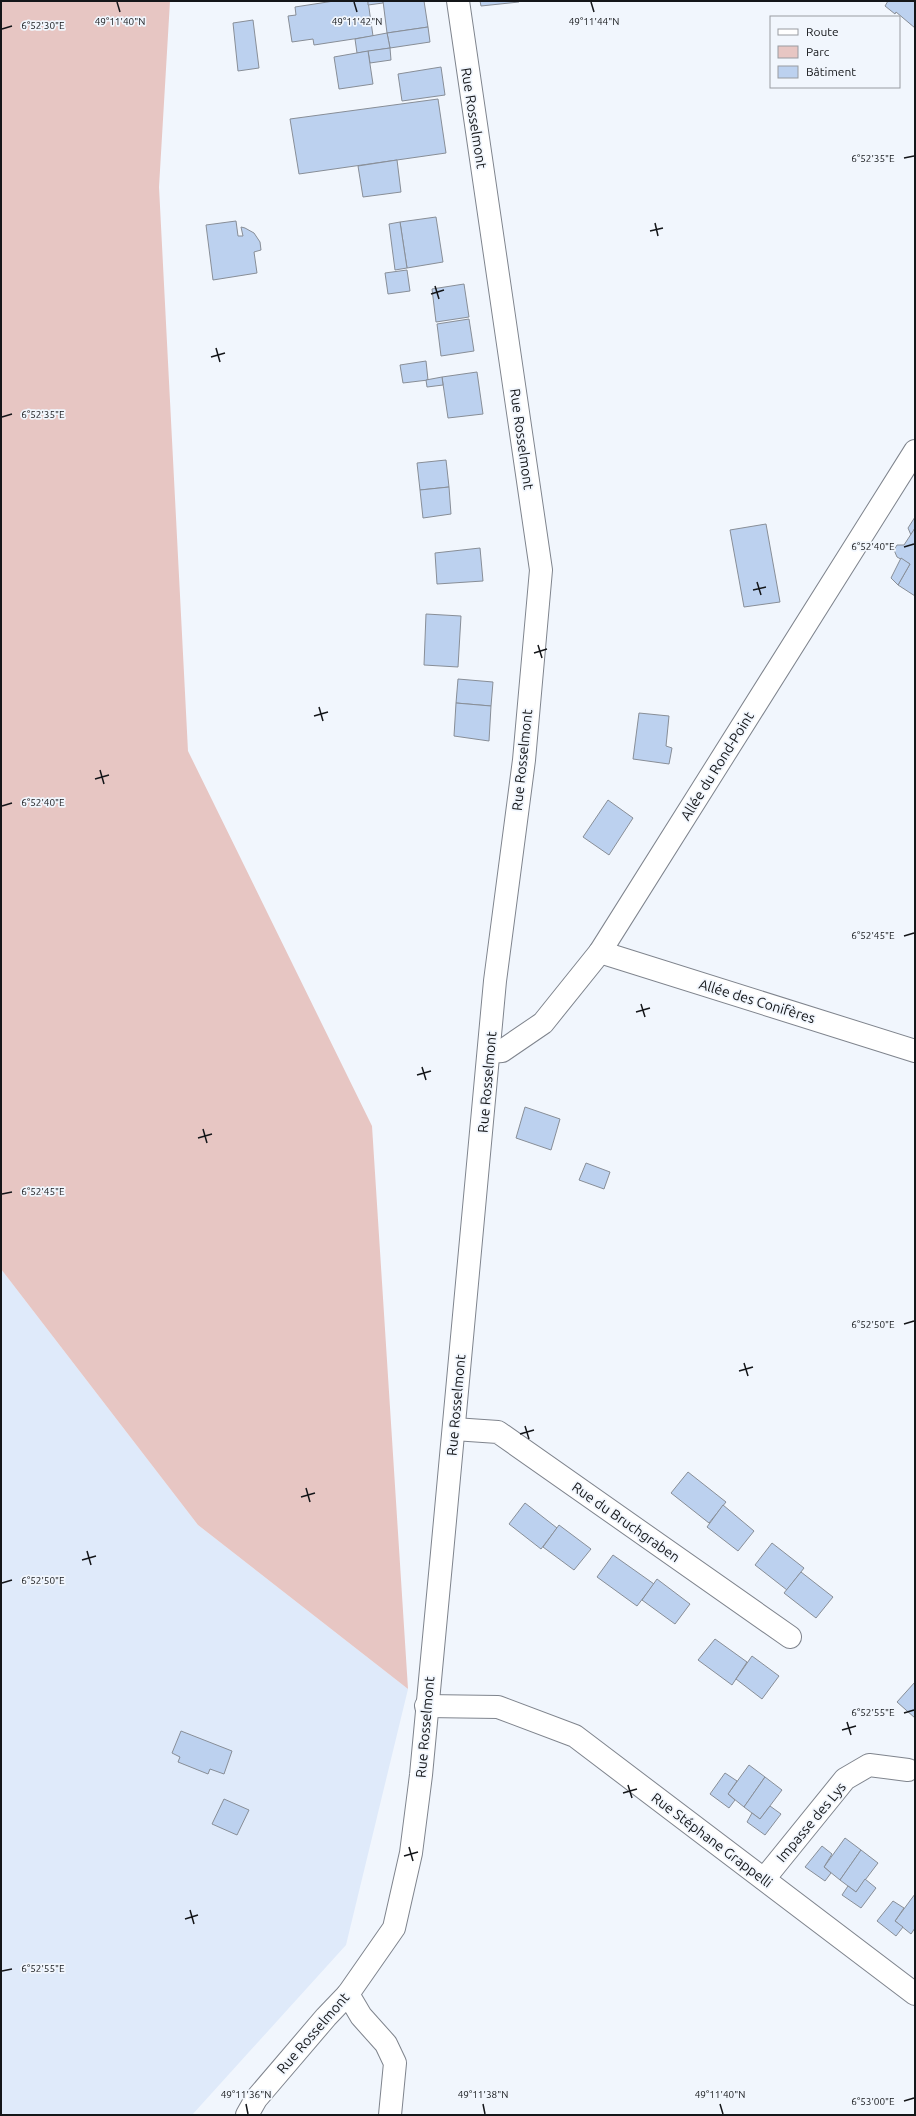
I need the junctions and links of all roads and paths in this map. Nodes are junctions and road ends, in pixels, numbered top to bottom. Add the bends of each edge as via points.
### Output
1 (458, 1) edge
2 (915, 451) edge
3 (600, 952) junction
4 (915, 1051) edge
5 (490, 1052) junction
6 (454, 1429) junction
7 (790, 1637) dead end
8 (426, 1706) junction
9 (908, 1770) dead end
10 (764, 1879) junction
11 (348, 1994) junction
12 (915, 1994) edge
13 (247, 2115) edge
14 (390, 2115) edge

1 - 5 street, Rue Rosselmont via 541,570 524,760 495,980
2 - 3 street, Allée du Rond-Point
3 - 4 street, Allée des Conifères
3 - 5 street, Allée du Rond-Point via 543,1023 502,1052
5 - 6 street, Rue Rosselmont
6 - 7 street, Rue du Bruchgraben via 498,1432
6 - 8 street, Rue Rosselmont
8 - 10 street, Rue Stéphane Grappelli via 498,1707 575,1736
8 - 11 street, Rue Rosselmont via 421,1775 411,1853 394,1928
9 - 10 street, Impasse des Lys via 869,1765 845,1779
10 - 12 street, Rue Stéphane Grappelli
11 - 13 street, Rue Rosselmont via 256,2099
11 - 14 street via 361,2016 386,2044 394,2063

